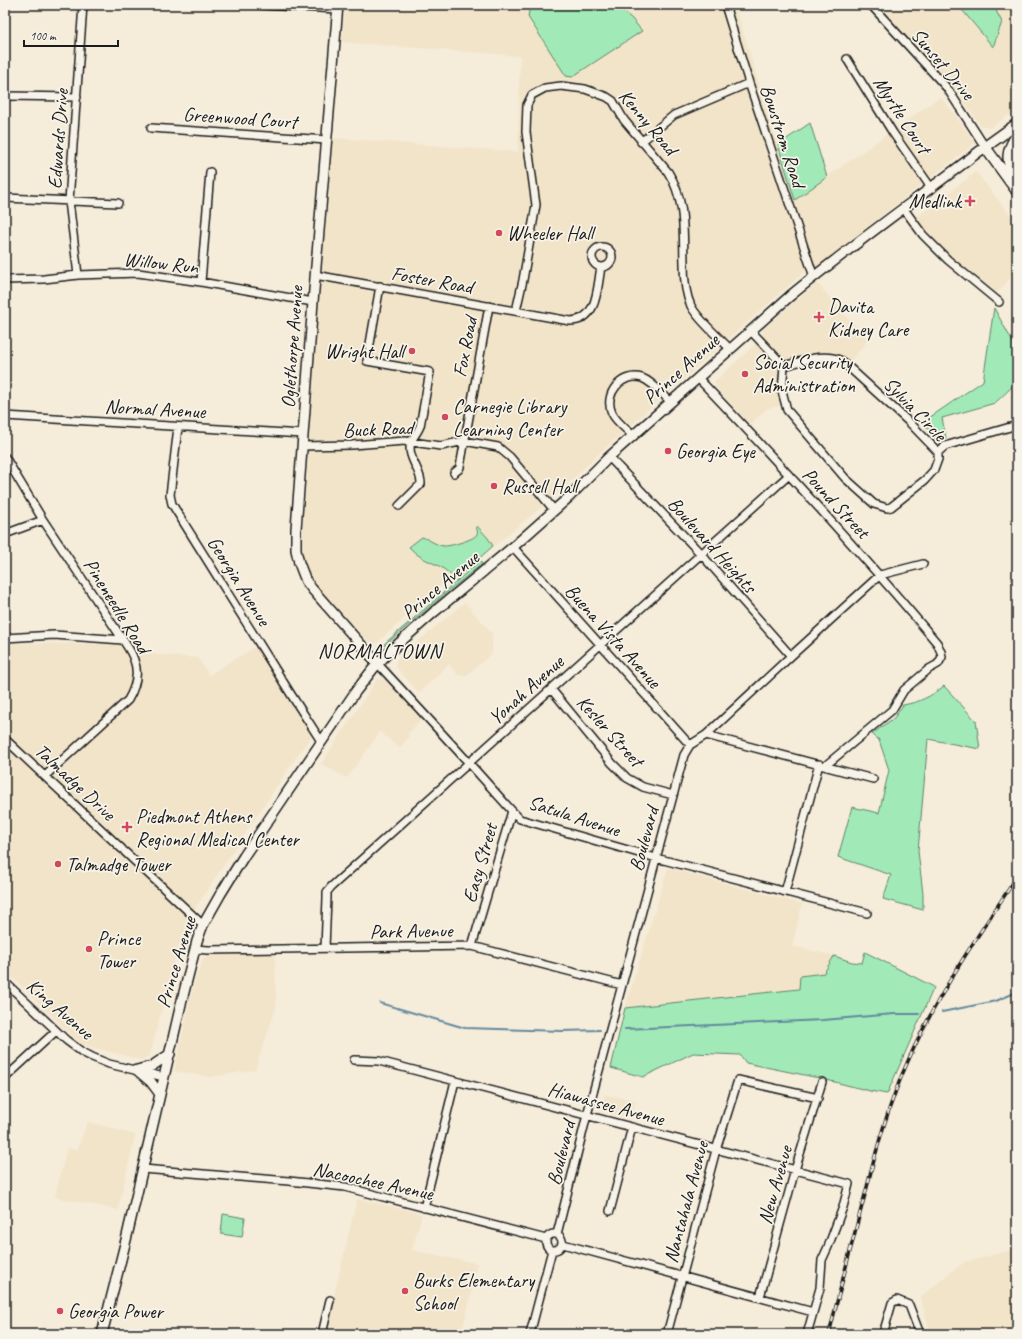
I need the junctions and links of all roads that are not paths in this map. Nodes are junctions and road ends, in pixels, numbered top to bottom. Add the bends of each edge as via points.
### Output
1 (83, 5) edge
2 (261, 5) edge
3 (725, 5) edge
4 (871, 5) edge
5 (338, 7) edge
6 (847, 59) dead end
7 (749, 83) junction
8 (5, 96) edge
9 (77, 97) junction
10 (1017, 124) edge
11 (151, 128) dead end
12 (1017, 135) edge
13 (327, 140) junction
14 (641, 142) junction
15 (985, 147) junction
16 (210, 172) dead end
17 (932, 189) junction
18 (1017, 191) edge
19 (5, 198) edge
20 (69, 201) junction
21 (118, 203) dead end
22 (904, 209) junction
23 (601, 267) dead end
24 (78, 275) junction
25 (316, 275) junction
26 (814, 277) junction
27 (5, 280) edge
28 (201, 282) junction
29 (380, 286) junction
30 (313, 302) junction
31 (998, 302) dead end
32 (489, 306) junction
33 (516, 311) junction
34 (751, 331) junction
35 (730, 350) junction
36 (784, 366) junction
37 (698, 378) junction
38 (670, 402) junction
39 (5, 416) edge
40 (1017, 425) edge
41 (178, 427) junction
42 (303, 434) junction
43 (633, 436) junction
44 (411, 442) junction
45 (464, 442) junction
46 (302, 446) junction
47 (938, 452) junction
48 (5, 457) edge
49 (609, 457) junction
50 (454, 473) dead end
51 (789, 475) junction
52 (399, 506) dead end
53 (554, 510) junction
54 (43, 520) junction
55 (5, 534) edge
56 (513, 547) junction
57 (701, 554) junction
58 (923, 564) dead end
59 (880, 575) junction
60 (5, 638) edge
61 (123, 640) junction
62 (600, 645) junction
63 (791, 656) junction
64 (378, 664) junction
65 (551, 689) junction
66 (706, 735) junction
67 (5, 739) edge
68 (321, 741) junction
69 (690, 745) junction
70 (469, 763) junction
71 (822, 765) junction
72 (45, 776) junction
73 (873, 779) dead end
74 (672, 795) junction
75 (512, 811) junction
76 (656, 858) junction
77 (785, 892) junction
78 (867, 913) dead end
79 (203, 925) junction
80 (472, 946) junction
81 (325, 948) junction
82 (195, 949) junction
83 (5, 982) edge
84 (622, 985) junction
85 (56, 1031) junction
86 (170, 1054) junction
87 (354, 1060) dead end
88 (137, 1070) junction
89 (164, 1076) junction
90 (5, 1078) edge
91 (455, 1081) junction
92 (822, 1082) dead end
93 (160, 1094) junction
94 (818, 1098) junction
95 (587, 1115) junction
96 (632, 1127) junction
97 (716, 1150) junction
98 (143, 1169) junction
99 (795, 1170) junction
100 (424, 1208) junction
101 (610, 1211) dead end
102 (557, 1234) junction
103 (546, 1239) junction
104 (562, 1244) junction
105 (552, 1250) junction
106 (682, 1276) junction
107 (760, 1297) junction
108 (330, 1300) dead end
109 (813, 1312) junction
110 (102, 1334) edge
111 (322, 1334) edge
112 (530, 1334) edge
113 (667, 1334) edge
114 (807, 1334) edge
115 (883, 1334) edge
116 (920, 1334) edge

1 - 9 street, Edwards Drive
2 - 5 street
3 - 7 street, Bowstrom Road
4 - 15 street, Sunset Drive via 953,96
5 - 13 main road, Oglethorpe Avenue
6 - 17 street, Myrtle Court
7 - 14 street via 674,115
7 - 26 street, Bowstrom Road
8 - 9 street
9 - 20 street, Edwards Drive
10 - 15 highway, Prince Avenue
11 - 13 street, Greenwood Court
12 - 18 highway via 1011,144 1008,161
13 - 25 main road, Oglethorpe Avenue
14 - 33 street, Kenny Road via 613,101 603,95 561,86 539,91 530,98 526,111 526,132 536,205
14 - 35 street, Kenny Road via 677,186 682,211 685,283 692,307
15 - 17 main road, Prince Avenue
15 - 18 highway
16 - 28 street
17 - 22 main road, Prince Avenue
19 - 20 street
20 - 21 street
20 - 24 street, Edwards Drive
22 - 26 main road, Prince Avenue
22 - 31 street via 923,235 948,260
23 - 33 street, Foster Road via 591,311 580,320 570,322
24 - 27 street, Willow Run
24 - 28 street, Willow Run via 138,273
25 - 29 street, Foster Road
25 - 30 main road, Oglethorpe Avenue
26 - 34 main road, Prince Avenue
28 - 30 street, Willow Run
29 - 32 street, Foster Road
29 - 44 street via 367,361 430,372 420,426
30 - 42 main road, Oglethorpe Avenue
32 - 33 street, Foster Road
32 - 45 street, Fox Road
34 - 35 main road, Prince Avenue
34 - 36 street
35 - 37 main road, Prince Avenue
36 - 47 street, Sylvia Circle via 821,357 842,361
36 - 47 street, Sylvia Circle via 782,391 787,410 845,478 874,504 891,507 925,480 934,470
37 - 38 main road, Prince Avenue
37 - 51 street, Pound Street
38 - 43 main road, Prince Avenue
38 - 43 street via 643,378 630,378 618,383 611,395 610,408 613,415
39 - 41 street, Normal Avenue
40 - 47 street via 945,446
41 - 42 street, Normal Avenue
41 - 68 street, Georgia Avenue via 170,495 172,504
42 - 46 main road, Oglethorpe Avenue
43 - 49 main road, Prince Avenue
44 - 45 street, Buck Road via 441,446
44 - 46 street, Buck Road
44 - 52 street via 421,484
45 - 50 street, Fox Road via 460,467
45 - 53 street, Buck Road via 502,449
46 - 64 main road, Oglethorpe Avenue via 296,539 299,563 312,589
48 - 54 street, Pineneedle Road
49 - 53 main road, Prince Avenue
49 - 57 street, Boulevard Heights
51 - 57 street, Yonah Avenue
51 - 59 street, Pound Street
53 - 56 main road, Prince Avenue
54 - 55 street
54 - 61 street, Pineneedle Road
56 - 62 street, Buena Vista Avenue
56 - 64 main road, Prince Avenue via 434,612
57 - 62 street, Yonah Avenue
57 - 63 street, Boulevard Heights
58 - 59 street
59 - 63 street
59 - 71 street, Pound Street via 937,643 942,657 938,664 904,690 892,710
60 - 61 street via 54,635
61 - 72 street, Pineneedle Road via 134,659 136,670 135,682 128,700
62 - 65 street, Yonah Avenue
62 - 69 street, Buena Vista Avenue
63 - 66 street
64 - 68 main road, Prince Avenue
64 - 70 street, Satula Avenue
65 - 70 street, Yonah Avenue
65 - 74 street, Kesler Street via 627,778 643,787
66 - 69 street
66 - 71 street
67 - 72 street, Talmadge Drive
68 - 79 main road, Prince Avenue via 244,856
69 - 74 street, Boulevard via 684,755
70 - 75 street, Satula Avenue
70 - 81 street, Yonah Avenue via 327,892
71 - 73 street
71 - 77 street
72 - 79 street, Talmadge Drive
74 - 76 street, Boulevard
75 - 76 street, Satula Avenue via 528,822
75 - 80 street, Easy Street
76 - 77 street, Satula Avenue
76 - 84 street, Boulevard
77 - 78 street, Satula Avenue
79 - 82 main road, Prince Avenue
80 - 81 street, Park Avenue
80 - 84 street, Park Avenue
81 - 82 street, Park Avenue
82 - 86 main road, Prince Avenue
83 - 85 street, King Avenue
84 - 95 street, Boulevard
85 - 88 street, King Avenue via 73,1046 92,1057 108,1064
85 - 90 street
86 - 88 main road via 152,1066
86 - 89 main road, Prince Avenue
87 - 91 street, Hiawassee Avenue via 379,1061
88 - 89 street, King Avenue
88 - 93 main road
89 - 93 main road, Prince Avenue
91 - 95 street, Hiawassee Avenue
91 - 100 street
92 - 94 street, New Avenue
93 - 98 main road, Prince Avenue
94 - 97 street, Nantahala Avenue via 738,1080
94 - 99 street, New Avenue
95 - 96 street, Hiawassee Avenue
95 - 102 street, Boulevard
96 - 97 street, Hiawassee Avenue
96 - 101 street
97 - 99 street, Hiawassee Avenue
97 - 106 street, Nantahala Avenue
98 - 100 street, Nacoochee Avenue via 289,1180 345,1187
98 - 110 main road, Prince Avenue
99 - 107 street, New Avenue
99 - 109 street, Hiawassee Avenue via 849,1184 844,1207 822,1260 820,1288
100 - 103 street, Nacoochee Avenue
102 - 103 street via 550,1234
102 - 104 street via 562,1238
103 - 105 street via 547,1246
104 - 105 street via 558,1250
104 - 106 street
105 - 112 street
106 - 107 street
106 - 113 street, Nantahala Avenue
107 - 109 street
108 - 111 street
109 - 114 street
115 - 116 street via 892,1303 897,1300 909,1305

